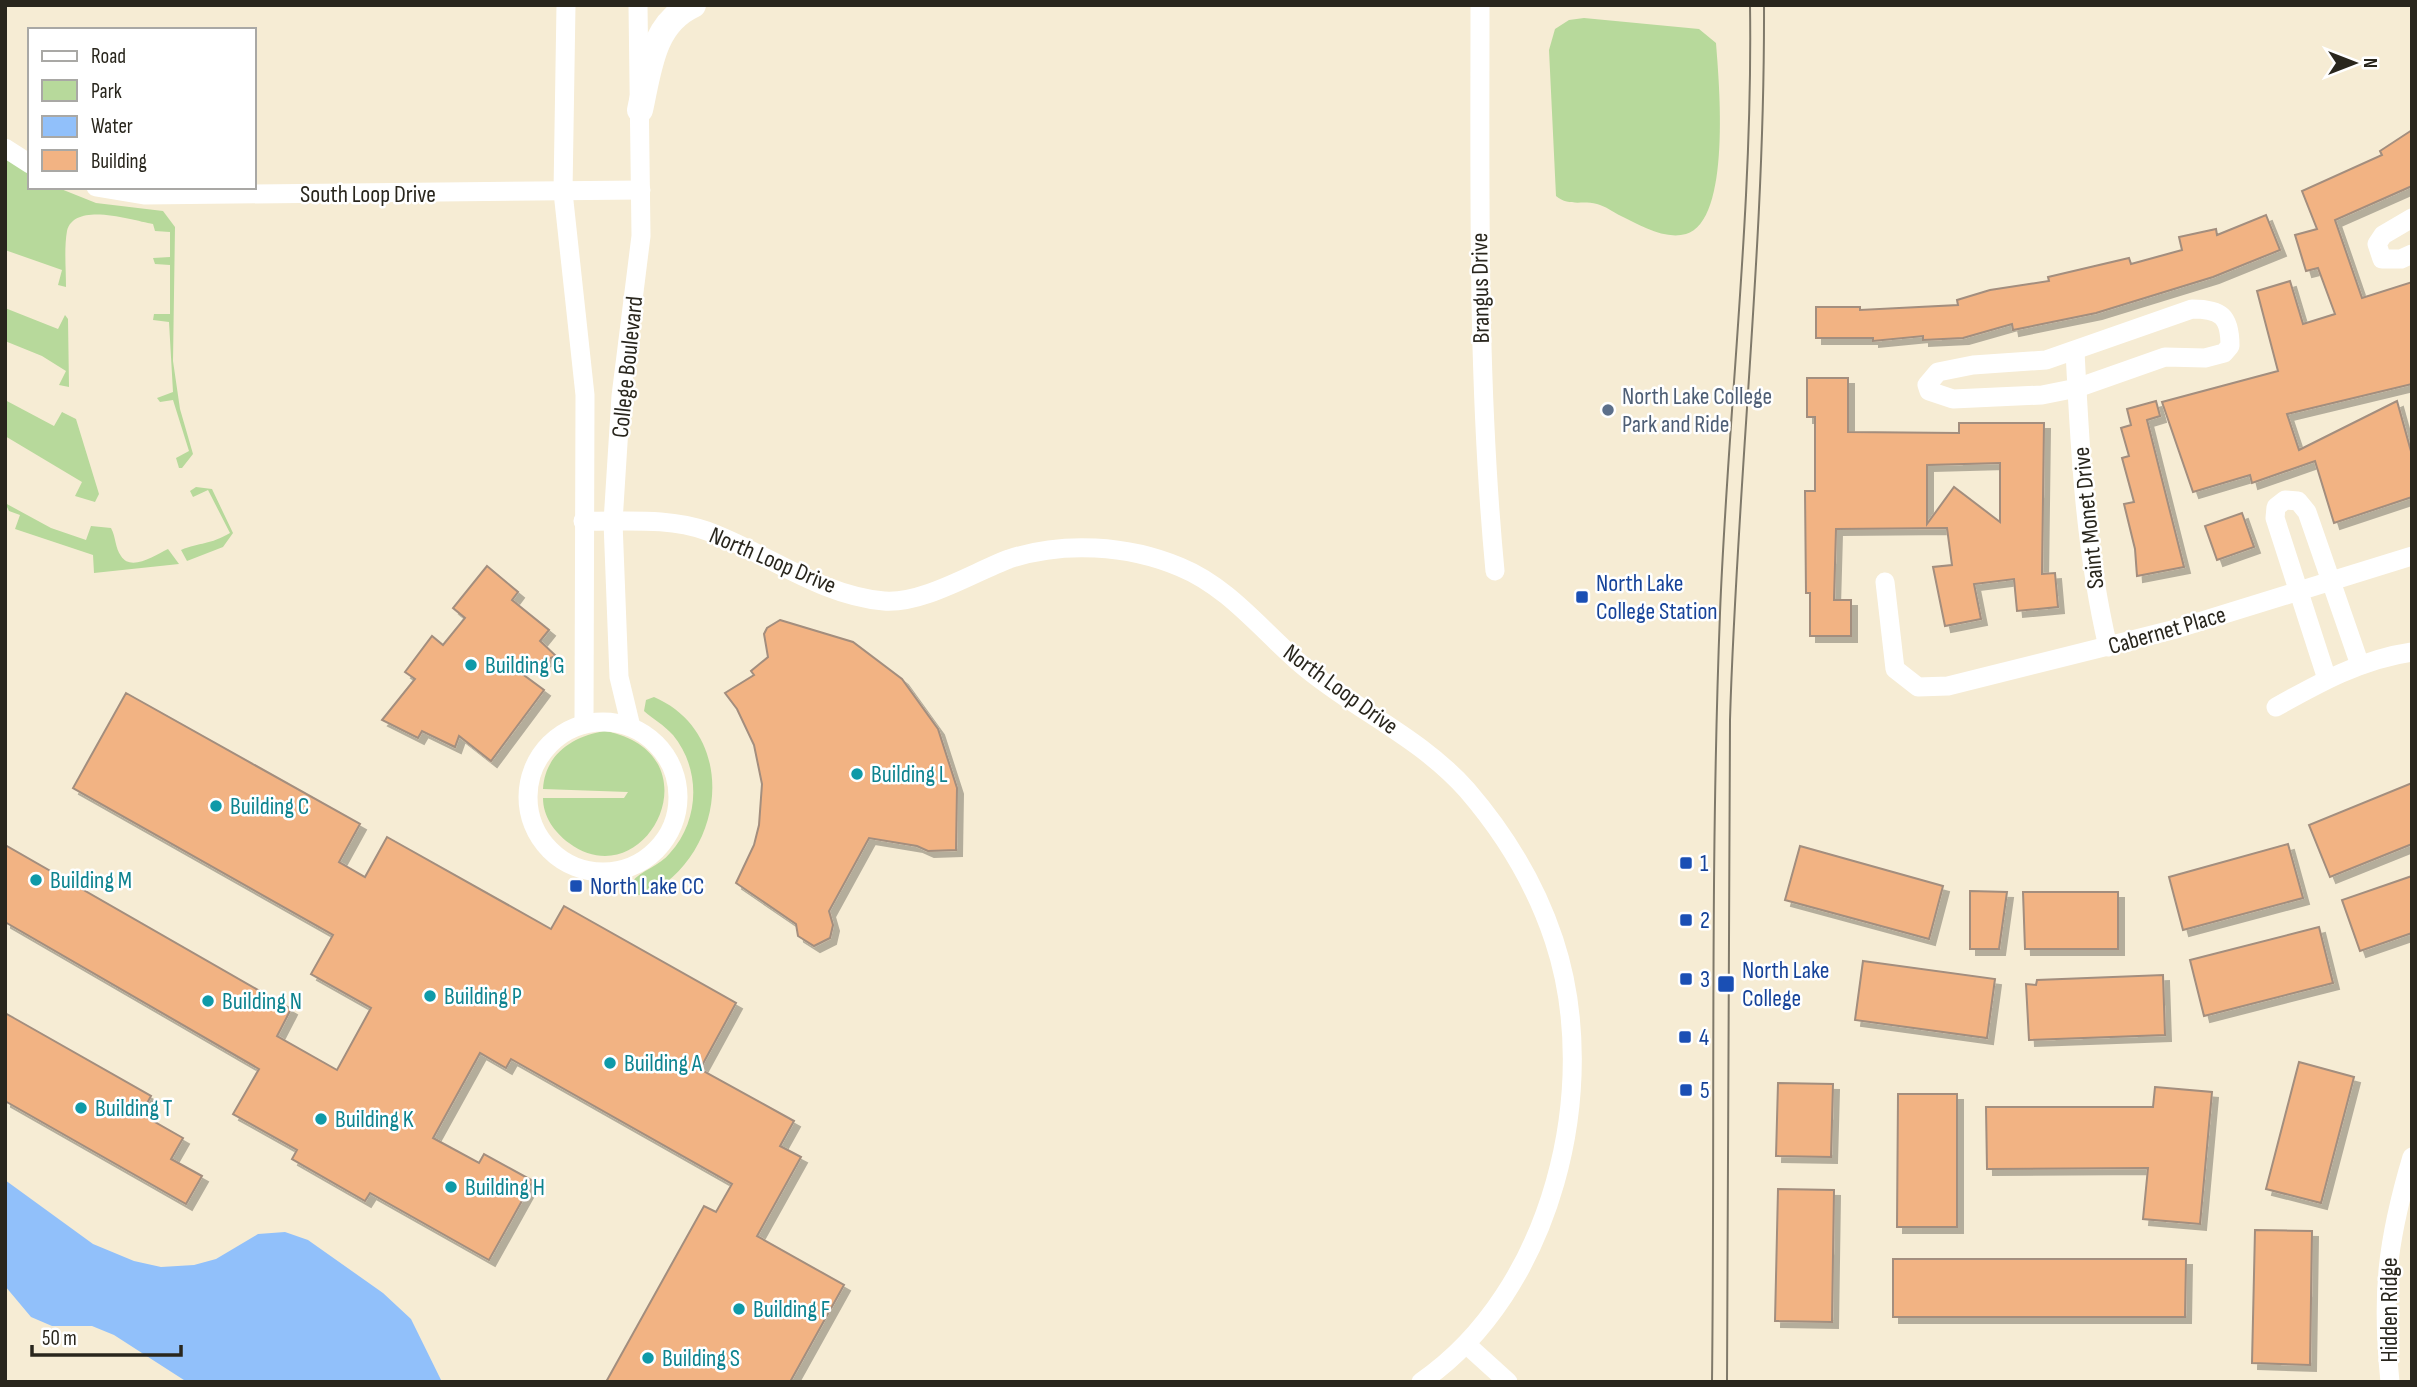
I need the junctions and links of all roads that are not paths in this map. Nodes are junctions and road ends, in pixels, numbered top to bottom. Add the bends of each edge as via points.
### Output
1 (566, 5) edge
2 (638, 5) edge
3 (693, 5) edge
4 (1480, 5) edge
5 (640, 110) junction
6 (5, 148) edge
7 (28, 163) edge
8 (108, 189) edge
9 (640, 190) junction
10 (563, 192) junction
11 (2412, 218) edge
12 (2412, 254) edge
13 (2075, 351) junction
14 (2077, 388) junction
15 (583, 521) junction
16 (613, 522) junction
17 (2412, 556) edge
18 (1495, 570) dead end
19 (2331, 580) junction
20 (1885, 582) dead end
21 (2299, 591) junction
22 (2108, 647) junction
23 (2412, 652) edge
24 (2360, 666) junction
25 (2327, 678) junction
26 (2276, 707) dead end
27 (584, 723) junction
28 (631, 727) junction
29 (2412, 1157) edge
30 (1466, 1344) junction
31 (1422, 1382) edge
32 (1508, 1382) edge
33 (2389, 1382) edge

1 - 10 street, College Boulevard
2 - 5 street, College Boulevard
3 - 5 main road via 661,30
4 - 18 street, Brangus Drive via 1482,370
5 - 9 street, College Boulevard
6 - 7 street
8 - 10 street, South Loop Drive via 144,195
9 - 10 street, South Loop Drive
9 - 16 street, College Boulevard via 641,236 621,396
10 - 15 street, College Boulevard via 585,395
11 - 12 street via 2383,235 2377,244 2382,259
13 - 14 street, Saint Monet Drive
13 - 14 street via 2046,360 1938,372 1927,385 1935,396 1953,399 2013,398
13 - 14 street via 2192,309 2220,313 2230,340 2224,353 2205,358 2165,357
14 - 22 street, Saint Monet Drive via 2086,528
15 - 16 street, North Loop Drive
15 - 27 street, College Boulevard
16 - 28 street, College Boulevard via 619,677
16 - 30 street, North Loop Drive via 667,522 708,532 815,583 887,601 945,589 1012,558 1084,547 1132,550 1215,585 1303,666 1432,756 1491,822 1536,893 1556,944 1573,1062 1563,1152 1548,1206 1525,1262
17 - 19 street, Cabernet Place
19 - 21 street, Cabernet Place
19 - 21 street via 2307,512 2298,501 2285,500 2276,507 2275,518
19 - 24 street
20 - 22 street, Cabernet Place via 1895,669 1919,687 1948,686
21 - 22 street, Cabernet Place
21 - 25 street
23 - 24 street
24 - 25 street
25 - 26 street
27 - 28 street via 608,721
27 - 28 street via 561,734 543,751 528,785 529,811 543,844 584,871 608,873 633,867 654,854 670,834 678,810 678,784 669,760 653,740
29 - 33 street, Hidden Ridge via 2393,1220 2387,1261
30 - 31 street, North Loop Drive
30 - 32 street

